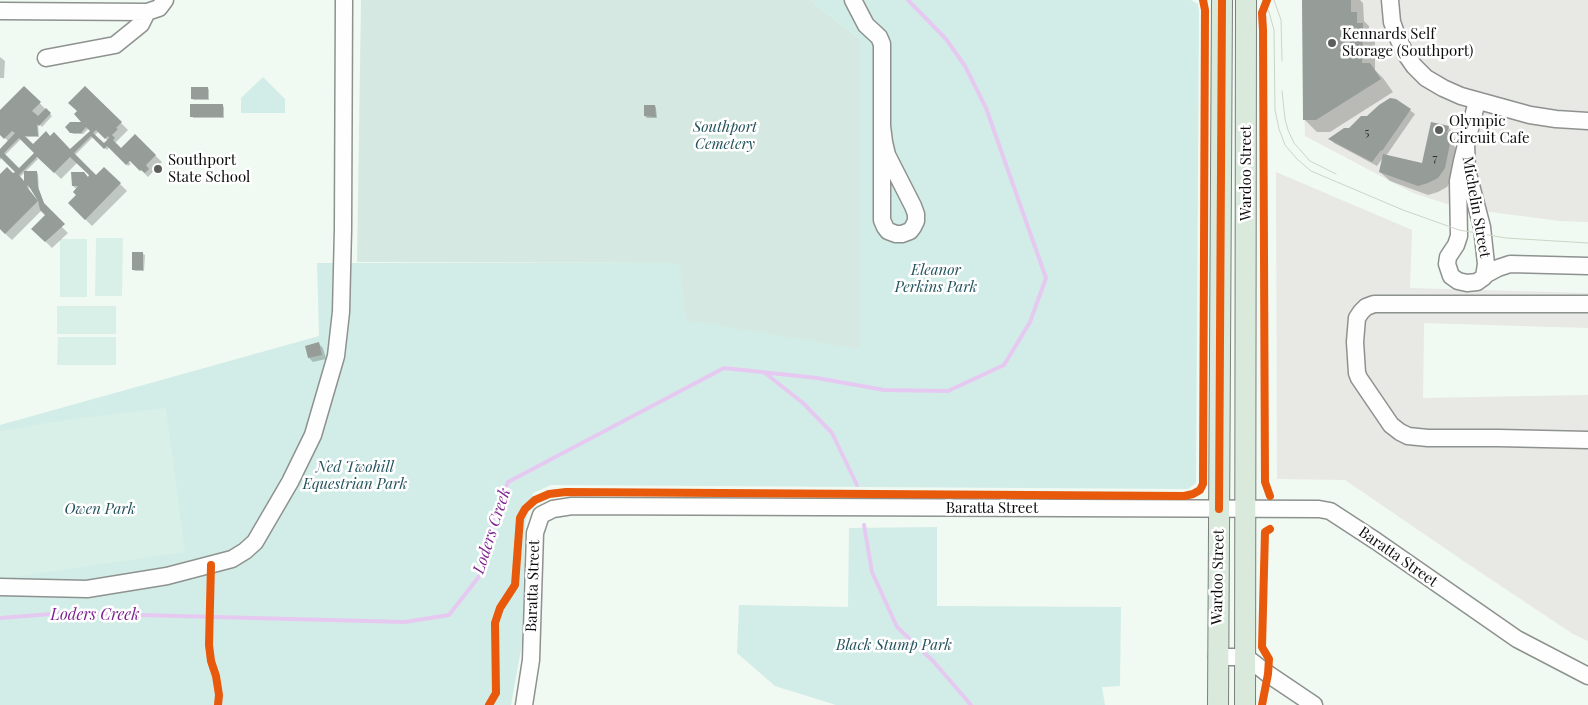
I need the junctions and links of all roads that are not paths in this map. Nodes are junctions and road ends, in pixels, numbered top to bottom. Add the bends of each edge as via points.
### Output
1 (165, 0) edge
2 (344, 0) edge
3 (853, 0) edge
4 (1222, 0) edge
5 (1246, 0) edge
6 (1390, 0) edge
7 (0, 11) edge
8 (147, 12) junction
9 (46, 58) dead end
10 (1477, 101) junction
11 (1588, 121) edge
12 (882, 126) junction
13 (1466, 144) junction
14 (1485, 248) junction
15 (1523, 264) junction
16 (1447, 266) junction
17 (1588, 266) edge
18 (1484, 276) junction
19 (1421, 303) junction
20 (1496, 303) junction
21 (1588, 304) edge
22 (1588, 440) edge
23 (1219, 509) junction
24 (1246, 509) junction
25 (0, 587) edge
26 (1217, 657) junction
27 (1246, 657) junction
28 (1588, 676) edge
29 (524, 705) edge
30 (1218, 705) edge
31 (1245, 705) edge
32 (1314, 705) edge

1 - 8 street via 159,8
2 - 25 street via 343,229 341,312 336,356 313,435 255,542 232,559 167,576 88,589
3 - 12 street via 867,27 882,42
4 - 23 main road, Wardoo Street
5 - 24 main road, Wardoo Street
6 - 10 street via 1396,36 1414,66 1443,88
7 - 8 street
8 - 9 street via 141,24 115,45
10 - 11 street via 1530,115
10 - 13 street, Michelin Street
12 - 12 street via 887,155 916,214 913,227 902,234 890,232 882,222
13 - 14 street, Michelin Street via 1467,170
13 - 16 street, Michelin Street via 1458,181 1459,233
14 - 15 street
14 - 18 street, Michelin Street
15 - 17 street
15 - 18 street via 1501,266
16 - 18 street, Michelin Street via 1451,276 1460,282 1477,282
16 - 19 street via 1447,285 1443,292 1436,299
18 - 20 street via 1485,295
19 - 20 street
19 - 22 street via 1374,304 1366,307 1357,318 1357,373 1391,425 1408,436 1422,438
20 - 21 street
23 - 24 street, Baratta Street
23 - 26 main road, Wardoo Street
23 - 29 street, Baratta Street via 592,506 552,509 542,515 535,533 531,660
24 - 27 main road, Wardoo Street
24 - 28 street, Baratta Street via 1330,511 1517,640
26 - 27 street
26 - 30 main road, Wardoo Street
27 - 31 main road, Wardoo Street
27 - 32 street

